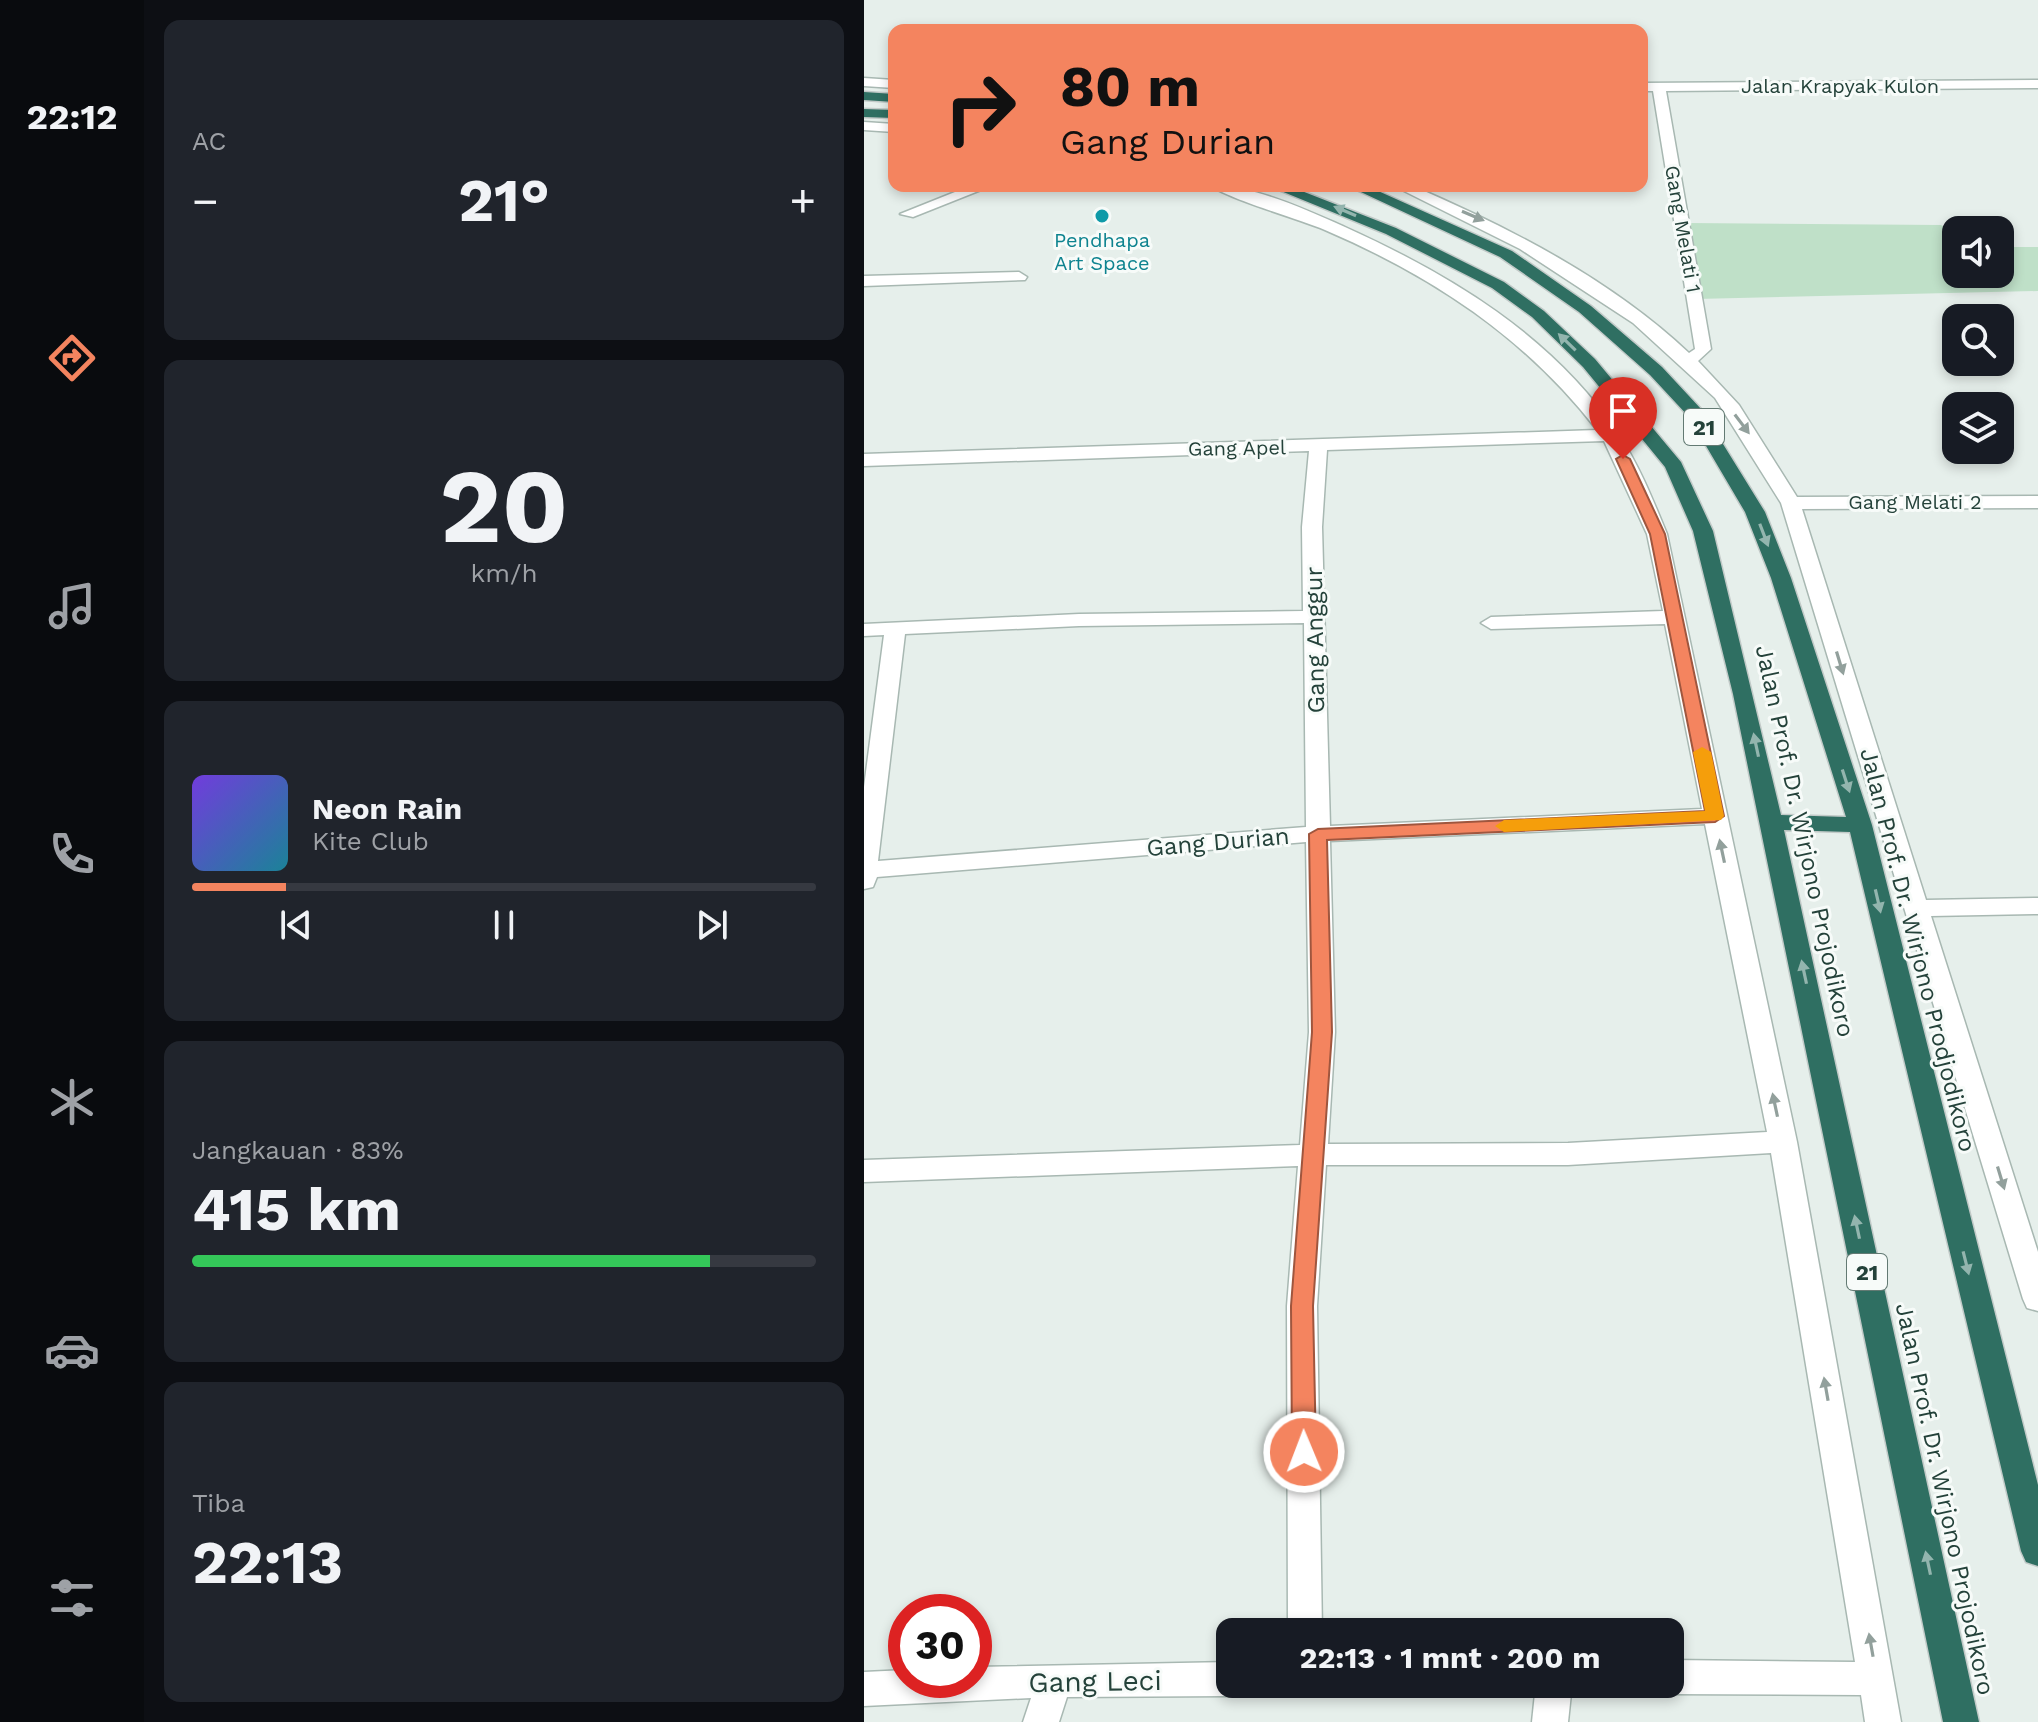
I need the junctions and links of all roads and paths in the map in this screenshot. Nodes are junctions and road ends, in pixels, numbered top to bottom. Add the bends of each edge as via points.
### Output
1 (864, 82) edge
2 (888, 84) edge
3 (2038, 84) edge
4 (1648, 87) edge
5 (1659, 87) junction
6 (864, 96) edge
7 (888, 98) edge
8 (864, 113) edge
9 (888, 114) edge
10 (864, 126) edge
11 (888, 128) edge
12 (968, 192) edge
13 (1238, 192) edge
14 (1291, 192) edge
15 (1369, 192) edge
16 (1415, 192) edge
17 (908, 214) dead end
18 (1019, 277) dead end
19 (864, 281) edge
20 (1685, 360) junction
21 (1610, 435) junction
22 (1318, 447) junction
23 (864, 460) edge
24 (2038, 502) edge
25 (1791, 503) junction
26 (1314, 617) junction
27 (1675, 617) junction
28 (1491, 623) dead end
29 (895, 628) junction
30 (864, 630) edge
31 (1715, 816) junction
32 (1772, 822) junction
33 (1860, 825) junction
34 (1318, 834) junction
35 (865, 874) edge
36 (2038, 906) edge
37 (1916, 908) junction
38 (1783, 1142) junction
39 (1312, 1155) junction
40 (864, 1171) edge
41 (2038, 1299) edge
42 (2038, 1551) edge
43 (1305, 1618) edge
44 (1684, 1677) edge
45 (1216, 1679) edge
46 (1877, 1679) junction
47 (1055, 1680) junction
48 (864, 1689) edge
49 (1553, 1698) edge
50 (1041, 1722) edge
51 (1550, 1722) edge
52 (1883, 1722) edge
53 (1961, 1722) edge

1 - 2 street
3 - 5 street, Jalan Krapyak Kulon
4 - 5 street, Jalan Krapyak Kulon
5 - 20 street, Gang Melati 1 via 1703,349
6 - 7 highway
8 - 9 highway
10 - 11 street
12 - 17 street
13 - 21 street via 1338,230 1447,284 1551,365
32 -> 14 highway, Jalan Prof. Dr. Wirjono Projodikoro / 21 via 1703,531 1674,466 1589,363 1538,314 1498,285 1391,231
15 -> 33 highway, Jalan Prof. Dr. Wirjono Prodjodikoro / 21 via 1465,233 1543,278 1616,335 1696,414 1755,512
16 -> 20 street via 1547,254 1609,295
18 - 19 street
20 -> 25 street via 1710,382 1761,450
21 - 22 street, Gang Apel
21 - 27 street via 1657,534
22 - 23 street, Gang Apel
22 - 26 street, Gang Anggur via 1312,527
24 - 25 street, Gang Melati 2
25 -> 37 street
26 - 29 street
26 - 34 street, Gang Anggur
27 - 28 street
27 - 31 street
29 - 30 street
29 - 35 street
31 - 34 street, Gang Durian
38 -> 31 street
32 - 33 highway
53 -> 32 highway, Jalan Prof. Dr. Wirjono Projodikoro / 21
33 -> 42 highway, Jalan Prof. Dr. Wirjono Prodjodikoro / 21
34 - 35 street, Gang Durian
34 - 39 street, Gang Anggur via 1322,1032
36 - 37 street
37 -> 41 street
38 - 39 street via 1568,1154
46 -> 38 street
39 - 40 street
39 - 43 street, Gang Anggur via 1302,1306
44 - 46 street
45 - 47 street, Gang Leci
46 - 52 street
47 - 48 street, Gang Leci
47 - 50 street
49 - 51 street

